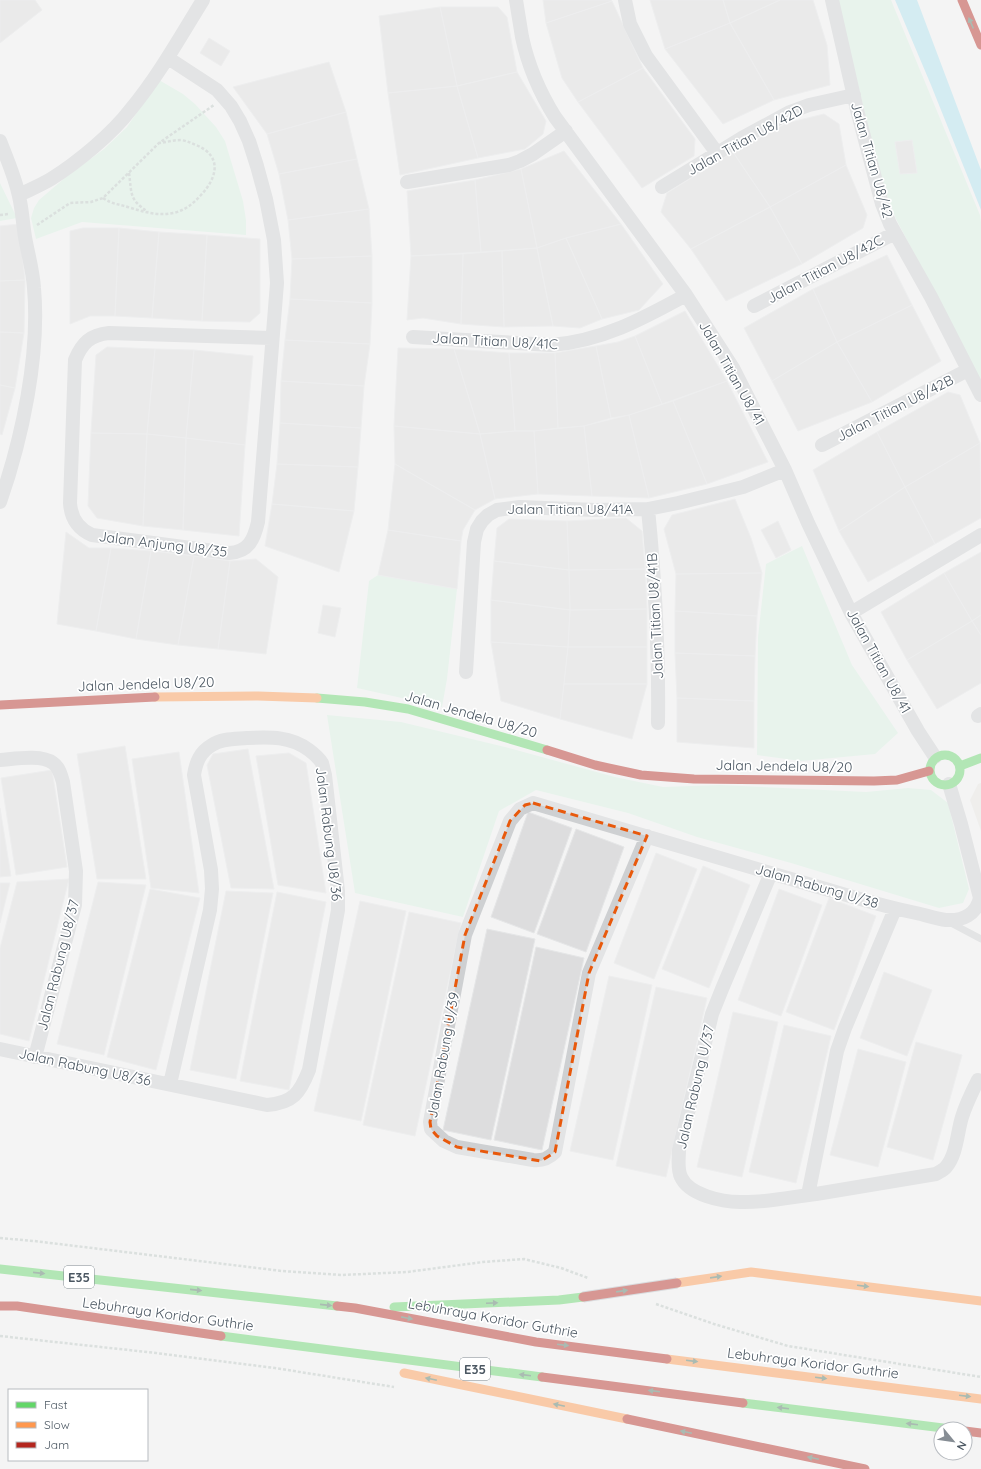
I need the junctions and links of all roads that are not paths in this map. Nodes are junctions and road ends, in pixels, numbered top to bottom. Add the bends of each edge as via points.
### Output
1 (203, 0) edge
2 (516, 0) edge
3 (625, 0) edge
4 (832, 0) edge
5 (962, 0) edge
6 (981, 45) edge
7 (168, 58) junction
8 (854, 95) junction
9 (566, 131) junction
10 (0, 141) edge
11 (717, 153) junction
12 (407, 182) dead end
13 (662, 187) dead end
14 (19, 196) junction
15 (895, 233) junction
16 (686, 295) junction
17 (754, 306) dead end
18 (413, 337) dead end
19 (272, 338) junction
20 (968, 370) junction
21 (981, 395) edge
22 (822, 445) dead end
23 (785, 470) junction
24 (0, 502) edge
25 (648, 509) junction
26 (981, 535) edge
27 (851, 613) junction
28 (466, 672) dead end
29 (0, 705) edge
30 (658, 723) dead end
31 (935, 758) junction
32 (981, 758) edge
33 (0, 760) edge
34 (960, 766) junction
35 (929, 771) junction
36 (949, 784) junction
37 (533, 803) joint
38 (647, 836) junction
39 (771, 873) junction
40 (895, 909) junction
41 (946, 920) junction
42 (981, 939) edge
43 (0, 1049) edge
44 (35, 1057) junction
45 (978, 1080) dead end
46 (170, 1084) junction
47 (808, 1195) junction
48 (0, 1269) edge
49 (981, 1301) edge
50 (0, 1306) edge
51 (355, 1308) junction
52 (242, 1339) junction
53 (352, 1362) dead end
54 (399, 1372) dead end
55 (981, 1399) edge
56 (933, 1427) edge
57 (865, 1469) edge

1 - 7 street
2 - 9 street, Jalan Titian U8/41 via 522,38 538,84 546,102
3 - 11 street via 630,24 646,56
4 - 8 street, Jalan Titian U8/42
6 -> 5 main road
7 - 14 street via 131,110 111,130 51,179
7 - 19 street, Jalan Anjung U8/35 via 204,80 224,97 240,121 249,141 274,240 277,283
8 - 11 street, Jalan Titian U8/42D via 799,108
8 - 15 street, Jalan Titian U8/42 via 882,204
9 - 12 street via 520,161
9 - 16 street, Jalan Titian U8/41
10 - 14 street
11 - 13 street, Jalan Titian U8/42D
14 - 24 street via 34,288 35,335 24,411
15 - 17 street, Jalan Titian U8/42C
15 - 20 street, Jalan Titian U8/42
16 - 18 street, Jalan Titian U8/41C via 622,328 567,344
16 - 23 street, Jalan Titian U8/41 via 733,368
19 - 19 street, Jalan Anjung U8/35 via 258,522 252,541 238,552 229,553 85,532 70,513 75,360 83,344 98,334 109,333
20 - 21 street, Jalan Titian U8/42
20 - 22 street, Jalan Titian U8/42B
23 - 25 street, Jalan Titian U8/41A via 742,487
23 - 27 street, Jalan Titian U8/41
25 - 28 street, Jalan Titian U8/41A via 520,507 497,510 488,515 477,530 474,542
25 - 30 street, Jalan Titian U8/41B via 657,615
26 - 27 street
27 - 31 street, Jalan Titian U8/41
29 - 35 main road, Jalan Jendela U8/20 via 204,696 323,698 408,709 594,765 641,775 694,779 874,781 897,780
31 - 34 main road via 948,754
31 - 35 main road
32 - 34 main road
33 - 44 street, Jalan Rabung U8/37 via 39,758 52,762 59,770 76,871 75,905
34 - 36 main road via 958,777
35 - 36 main road via 936,782
36 - 41 street, Jalan Rabung U/38 via 980,898 974,912 966,917
37 - 38 street, Jalan Rabung U/38
37 - 38 street, Jalan Rabung U/39 via 520,809 510,821 465,935 430,1122 431,1129 437,1136 457,1147 541,1160 555,1152 589,973
38 - 39 street, Jalan Rabung U/38
39 - 40 street, Jalan Rabung U/38
39 - 47 street, Jalan Rabung U/37 via 712,1014 679,1150 678,1164 681,1177 687,1185 696,1192 710,1197 740,1202
40 - 41 street, Jalan Rabung U/38
40 - 47 street via 837,1051
41 - 42 lane
43 - 44 street, Jalan Rabung U8/36
44 - 46 street, Jalan Rabung U8/36
45 - 47 street, Jalan Rabung U/37 via 967,1102 955,1149 946,1168 936,1174
46 - 46 street, Jalan Rabung U8/36 via 267,1105 280,1104 299,1092 309,1070 338,910 338,891 322,762 301,745 288,740 275,737 225,740 212,744 203,751 196,762 194,775 212,889 210,910
48 -> 51 main road, Lebuhraya Koridor Guthrie / E35
51 -> 49 main road, bridge via 559,1300 751,1272
50 - 52 main road, Lebuhraya Koridor Guthrie / E35 via 17,1306
51 -> 55 main road, Lebuhraya Koridor Guthrie / E35 via 536,1342
52 - 53 main road
56 -> 52 main road, Lebuhraya Koridor Guthrie / E35
57 -> 54 main road

